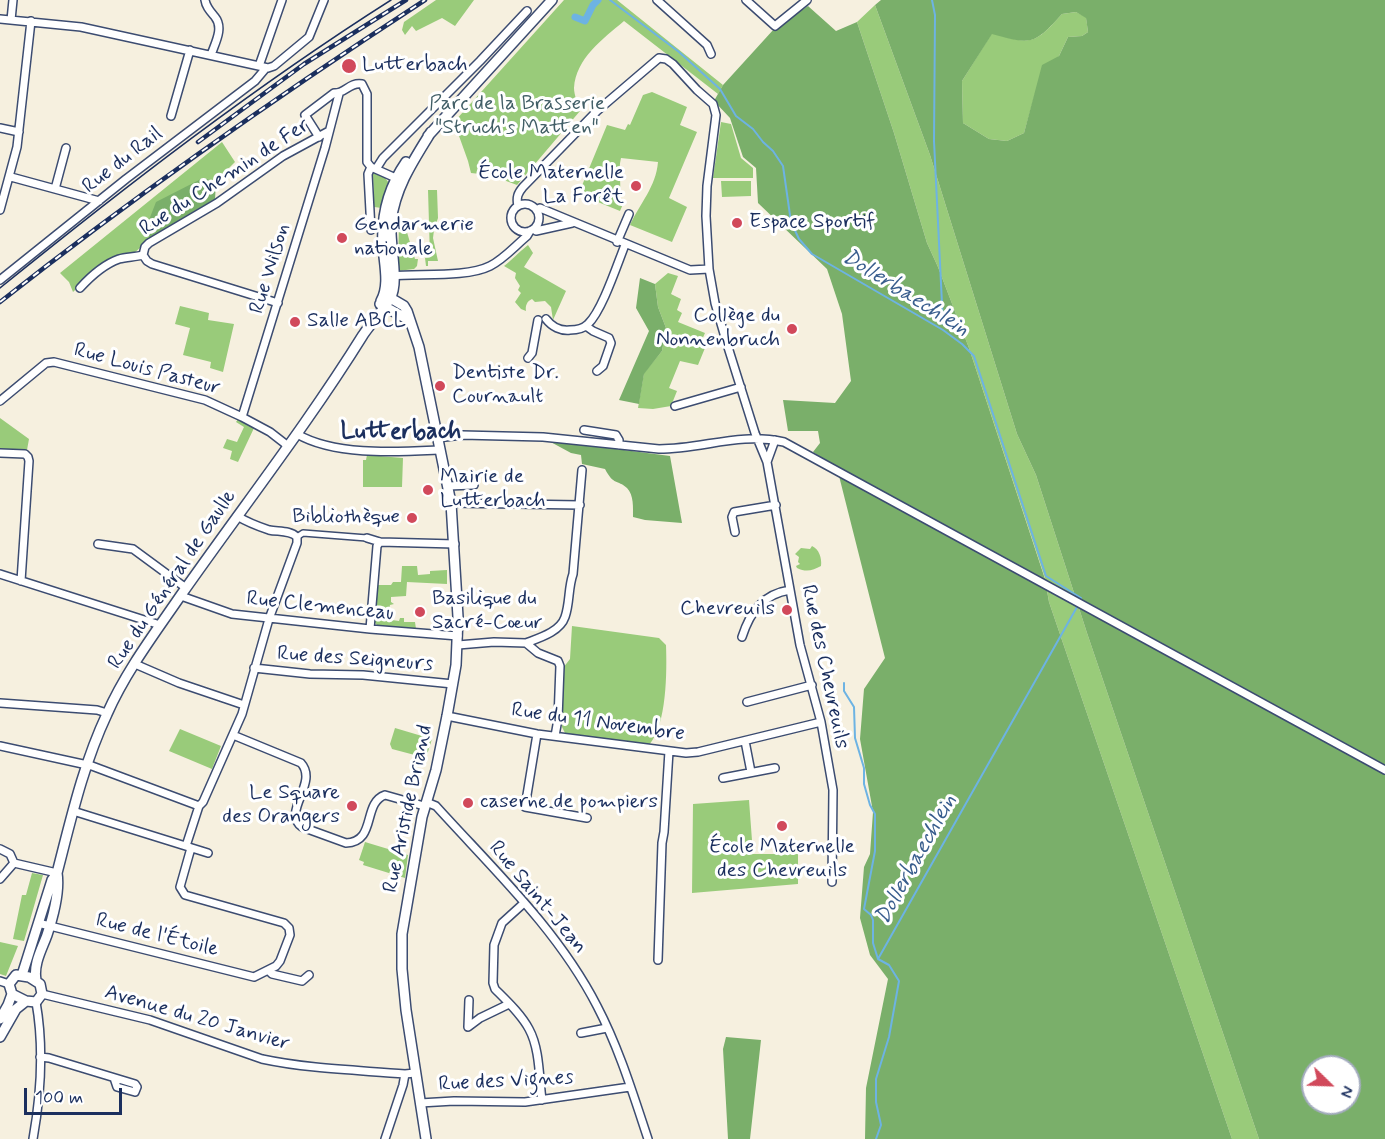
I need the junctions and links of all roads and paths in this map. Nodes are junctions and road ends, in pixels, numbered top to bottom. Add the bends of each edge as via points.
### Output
1 (13, 0) edge
2 (205, 0) edge
3 (282, 0) edge
4 (324, 0) edge
5 (552, 0) edge
6 (657, 0) edge
7 (746, 0) edge
8 (807, 0) edge
9 (526, 11) dead end
10 (0, 19) edge
11 (11, 20) junction
12 (31, 21) junction
13 (190, 50) junction
14 (711, 54) dead end
15 (211, 55) junction
16 (262, 67) junction
17 (339, 94) junction
18 (171, 116) dead end
19 (0, 128) edge
20 (329, 131) junction
21 (19, 132) junction
22 (431, 132) junction
23 (320, 137) junction
24 (66, 148) dead end
25 (373, 168) junction
26 (10, 177) junction
27 (399, 179) junction
28 (55, 189) junction
29 (96, 203) junction
30 (518, 206) junction
31 (0, 210) edge
32 (537, 210) junction
33 (551, 212) junction
34 (629, 213) dead end
35 (573, 223) junction
36 (513, 224) junction
37 (534, 228) junction
38 (371, 230) dead end
39 (617, 242) junction
40 (625, 245) junction
41 (515, 246) junction
42 (143, 255) junction
43 (709, 269) junction
44 (389, 276) junction
45 (0, 280) edge
46 (80, 288) dead end
47 (385, 301) junction
48 (278, 303) junction
49 (586, 326) junction
50 (528, 358) dead end
51 (597, 371) dead end
52 (741, 387) junction
53 (0, 401) edge
54 (675, 406) dead end
55 (242, 417) junction
56 (584, 430) dead end
57 (297, 434) junction
58 (756, 437) junction
59 (437, 438) junction
60 (775, 440) junction
61 (619, 445) junction
62 (288, 446) junction
63 (439, 450) junction
64 (0, 453) edge
65 (767, 462) junction
66 (582, 470) dead end
67 (474, 485) dead end
68 (448, 486) junction
69 (451, 503) junction
70 (580, 505) junction
71 (776, 506) junction
72 (237, 516) junction
73 (735, 532) dead end
74 (297, 537) junction
75 (367, 538) joint
76 (380, 542) junction
77 (98, 544) dead end
78 (455, 544) junction
79 (0, 574) edge
80 (21, 581) junction
81 (790, 590) junction
82 (183, 592) junction
83 (269, 619) junction
84 (160, 625) junction
85 (370, 629) junction
86 (742, 637) dead end
87 (458, 640) junction
88 (526, 644) junction
89 (135, 664) junction
90 (254, 668) junction
91 (453, 684) junction
92 (812, 685) junction
93 (747, 702) dead end
94 (0, 703) edge
95 (244, 705) junction
96 (107, 712) junction
97 (447, 716) junction
98 (821, 722) junction
99 (537, 734) junction
100 (233, 735) junction
101 (555, 736) junction
102 (745, 741) junction
103 (0, 746) edge
104 (669, 751) junction
105 (86, 764) junction
106 (775, 768) dead end
107 (1385, 771) edge
108 (752, 772) junction
109 (723, 778) dead end
110 (425, 804) junction
111 (199, 806) junction
112 (73, 811) junction
113 (587, 818) dead end
114 (189, 847) junction
115 (0, 849) edge
116 (208, 853) dead end
117 (14, 862) junction
118 (57, 873) junction
119 (0, 879) edge
120 (832, 882) dead end
121 (524, 903) junction
122 (38, 923) junction
123 (50, 927) junction
124 (658, 960) dead end
125 (268, 970) junction
126 (21, 975) junction
127 (309, 975) dead end
128 (36, 980) junction
129 (7, 986) edge
130 (39, 998) junction
131 (469, 1000) dead end
132 (26, 1002) junction
133 (509, 1004) junction
134 (469, 1011) junction
135 (480, 1018) junction
136 (0, 1019) edge
137 (607, 1028) junction
138 (581, 1033) dead end
139 (0, 1037) edge
140 (40, 1057) junction
141 (410, 1073) junction
142 (114, 1078) dead end
143 (630, 1087) junction
144 (542, 1100) junction
145 (420, 1103) junction
146 (33, 1139) edge
147 (385, 1139) edge
148 (426, 1139) edge
149 (646, 1139) edge

1 - 11 street
2 - 15 street via 220,27
3 - 16 street
4 - 16 street via 309,37 274,66
5 - 22 main road
6 - 14 street via 707,45
7 - 8 street via 775,26
9 - 25 street
10 - 11 street
11 - 12 street
12 - 13 street via 81,27
12 - 21 street
13 - 15 street
13 - 18 street
15 - 16 street
16 - 29 street, Rue du Rail via 247,88
17 - 20 street, Rue Wilson
17 - 23 street via 334,93 305,115
17 - 25 street via 351,85 362,84 368,93 365,156
19 - 21 street
20 - 23 street, Rue du Chemin de Fer
20 - 48 street, Rue Wilson
21 - 26 street
22 - 27 main road
22 - 27 main road
23 - 42 street, Rue du Chemin de Fer via 283,156 217,203 149,243
24 - 28 street
25 - 27 street
25 - 38 street via 368,174
26 - 28 street
26 - 31 street
27 - 44 main road via 391,223
28 - 29 street
29 - 45 street, Rue du Rail
30 - 32 street via 526,204
30 - 36 street via 511,216
30 - 43 street, Rue des Chevreuils via 518,192 597,111 659,58 666,59 713,104 716,115 706,206
32 - 33 street
32 - 37 street
33 - 35 street
33 - 37 street
34 - 39 street
35 - 37 street via 537,231
35 - 39 street
36 - 37 street via 522,231
36 - 41 street
37 - 41 street
39 - 40 street
40 - 43 street via 690,270
40 - 49 street via 596,314
41 - 44 street via 484,268
42 - 46 street via 114,262
42 - 48 street via 152,264
43 - 52 street, Rue des Chevreuils via 715,303
44 - 47 main road via 393,291
47 - 57 main road, Rue du Général de Gaulle
47 - 59 main road, Rue Aristide Briand via 410,320
48 - 55 street, Rue Wilson
49 - 50 street via 564,331 542,320
49 - 51 street via 609,338 611,343 603,366
52 - 54 street
52 - 58 street, Rue des Chevreuils
53 - 55 street, Rue Louis Pasteur via 46,363 54,362 205,400
55 - 62 street, Rue Louis Pasteur
56 - 61 street via 616,435
57 - 62 main road, Rue du Général de Gaulle
57 - 63 street via 351,450
58 - 60 street
58 - 61 street via 672,449
58 - 65 street, Rue des Chevreuils
59 - 61 street via 543,437
59 - 63 main road, Rue Aristide Briand
60 - 65 street
60 - 107 street via 796,447
62 - 72 main road, Rue du Général de Gaulle
63 - 68 main road, Rue Aristide Briand
64 - 80 street via 25,454 29,461
65 - 71 street, Rue des Chevreuils
66 - 70 street
67 - 68 street
68 - 69 main road, Rue Aristide Briand
69 - 70 street
69 - 78 main road, Rue Aristide Briand
70 - 88 street via 565,617 551,632
71 - 73 street via 734,512
71 - 81 street, Rue des Chevreuils
72 - 74 street
72 - 82 main road, Rue du Général de Gaulle
74 - 75 street via 303,533
74 - 83 street
75 - 76 street
76 - 78 street
76 - 85 street via 372,585
77 - 82 street, Rue Clemenceau via 133,549
78 - 87 main road, Rue Aristide Briand
79 - 80 street
80 - 84 street
81 - 86 street via 770,596 754,609
81 - 92 street, Rue des Chevreuils
82 - 83 street, Rue Clemenceau via 214,609
82 - 84 main road, Rue du Général de Gaulle
83 - 85 street, Rue Clemenceau
83 - 90 street
84 - 89 main road, Rue du Général de Gaulle
85 - 87 street, Rue Clemenceau
87 - 88 street, Rue Clemenceau
87 - 91 main road, Rue Aristide Briand
88 - 101 street via 558,661 560,666
89 - 95 street
89 - 96 main road, Rue du Général de Gaulle
90 - 91 street, Rue des Seigneurs
90 - 95 street
91 - 97 main road, Rue Aristide Briand
92 - 93 street
92 - 98 street, Rue des Chevreuils
94 - 96 street
95 - 100 street
96 - 105 main road, Rue du Général de Gaulle
97 - 99 street, Rue du 11 Novembre
97 - 110 main road, Rue Aristide Briand
98 - 102 street, Rue du 11 Novembre
98 - 120 street, Rue des Chevreuils via 832,790
99 - 101 street, Rue du 11 Novembre
99 - 113 street via 525,807
100 - 110 street via 301,763 307,778 296,819 302,827 346,843 358,841 364,834 379,797
100 - 111 street
101 - 104 street, Rue du 11 Novembre
102 - 104 street, Rue du 11 Novembre via 698,752
102 - 108 street
103 - 105 street
104 - 124 street
105 - 111 street
105 - 112 main road, Rue du Général de Gaulle
106 - 108 street
108 - 109 street
110 - 121 street, Rue Saint-Jean via 436,806
110 - 141 main road, Rue Aristide Briand via 402,934
111 - 114 street
112 - 114 street
112 - 118 main road, Rue du Général de Gaulle
114 - 116 street
114 - 125 street via 180,887 185,895 284,923 288,928 290,935 280,961
115 - 117 street via 10,854
117 - 118 street
117 - 119 street
118 - 122 main road, Rue du Général de Gaulle
118 - 123 main road, Rue du Général de Gaulle
121 - 133 street via 502,923 494,945 493,983
121 - 137 street, Rue Saint-Jean via 577,972
122 - 123 street, Rue de l'Étoile
122 - 126 main road, Rue du Général de Gaulle
123 - 125 street, Rue de l'Étoile via 254,977
123 - 128 main road, Rue du Général de Gaulle via 36,967
125 - 127 street, Rue de l'Étoile via 302,981
126 - 128 main road
126 - 129 main road via 16,975
128 - 130 main road via 40,984
129 - 132 main road
129 - 136 main road via 8,1005
130 - 132 main road
130 - 140 street
130 - 141 street, Avenue du 20 Janvier via 150,1020 262,1059
131 - 134 street
132 - 139 main road via 16,1009
133 - 135 street
133 - 144 street via 524,1020 535,1044
134 - 135 street
134 - 135 street via 468,1027
137 - 138 street
137 - 143 street, Rue Saint-Jean
140 - 142 street
140 - 146 street via 41,1094
141 - 145 main road, Rue Aristide Briand
141 - 147 street
143 - 144 street, Rue des Vignes
143 - 149 street, Rue Saint-Jean
144 - 145 street, Rue des Vignes
145 - 148 main road, Rue Aristide Briand

